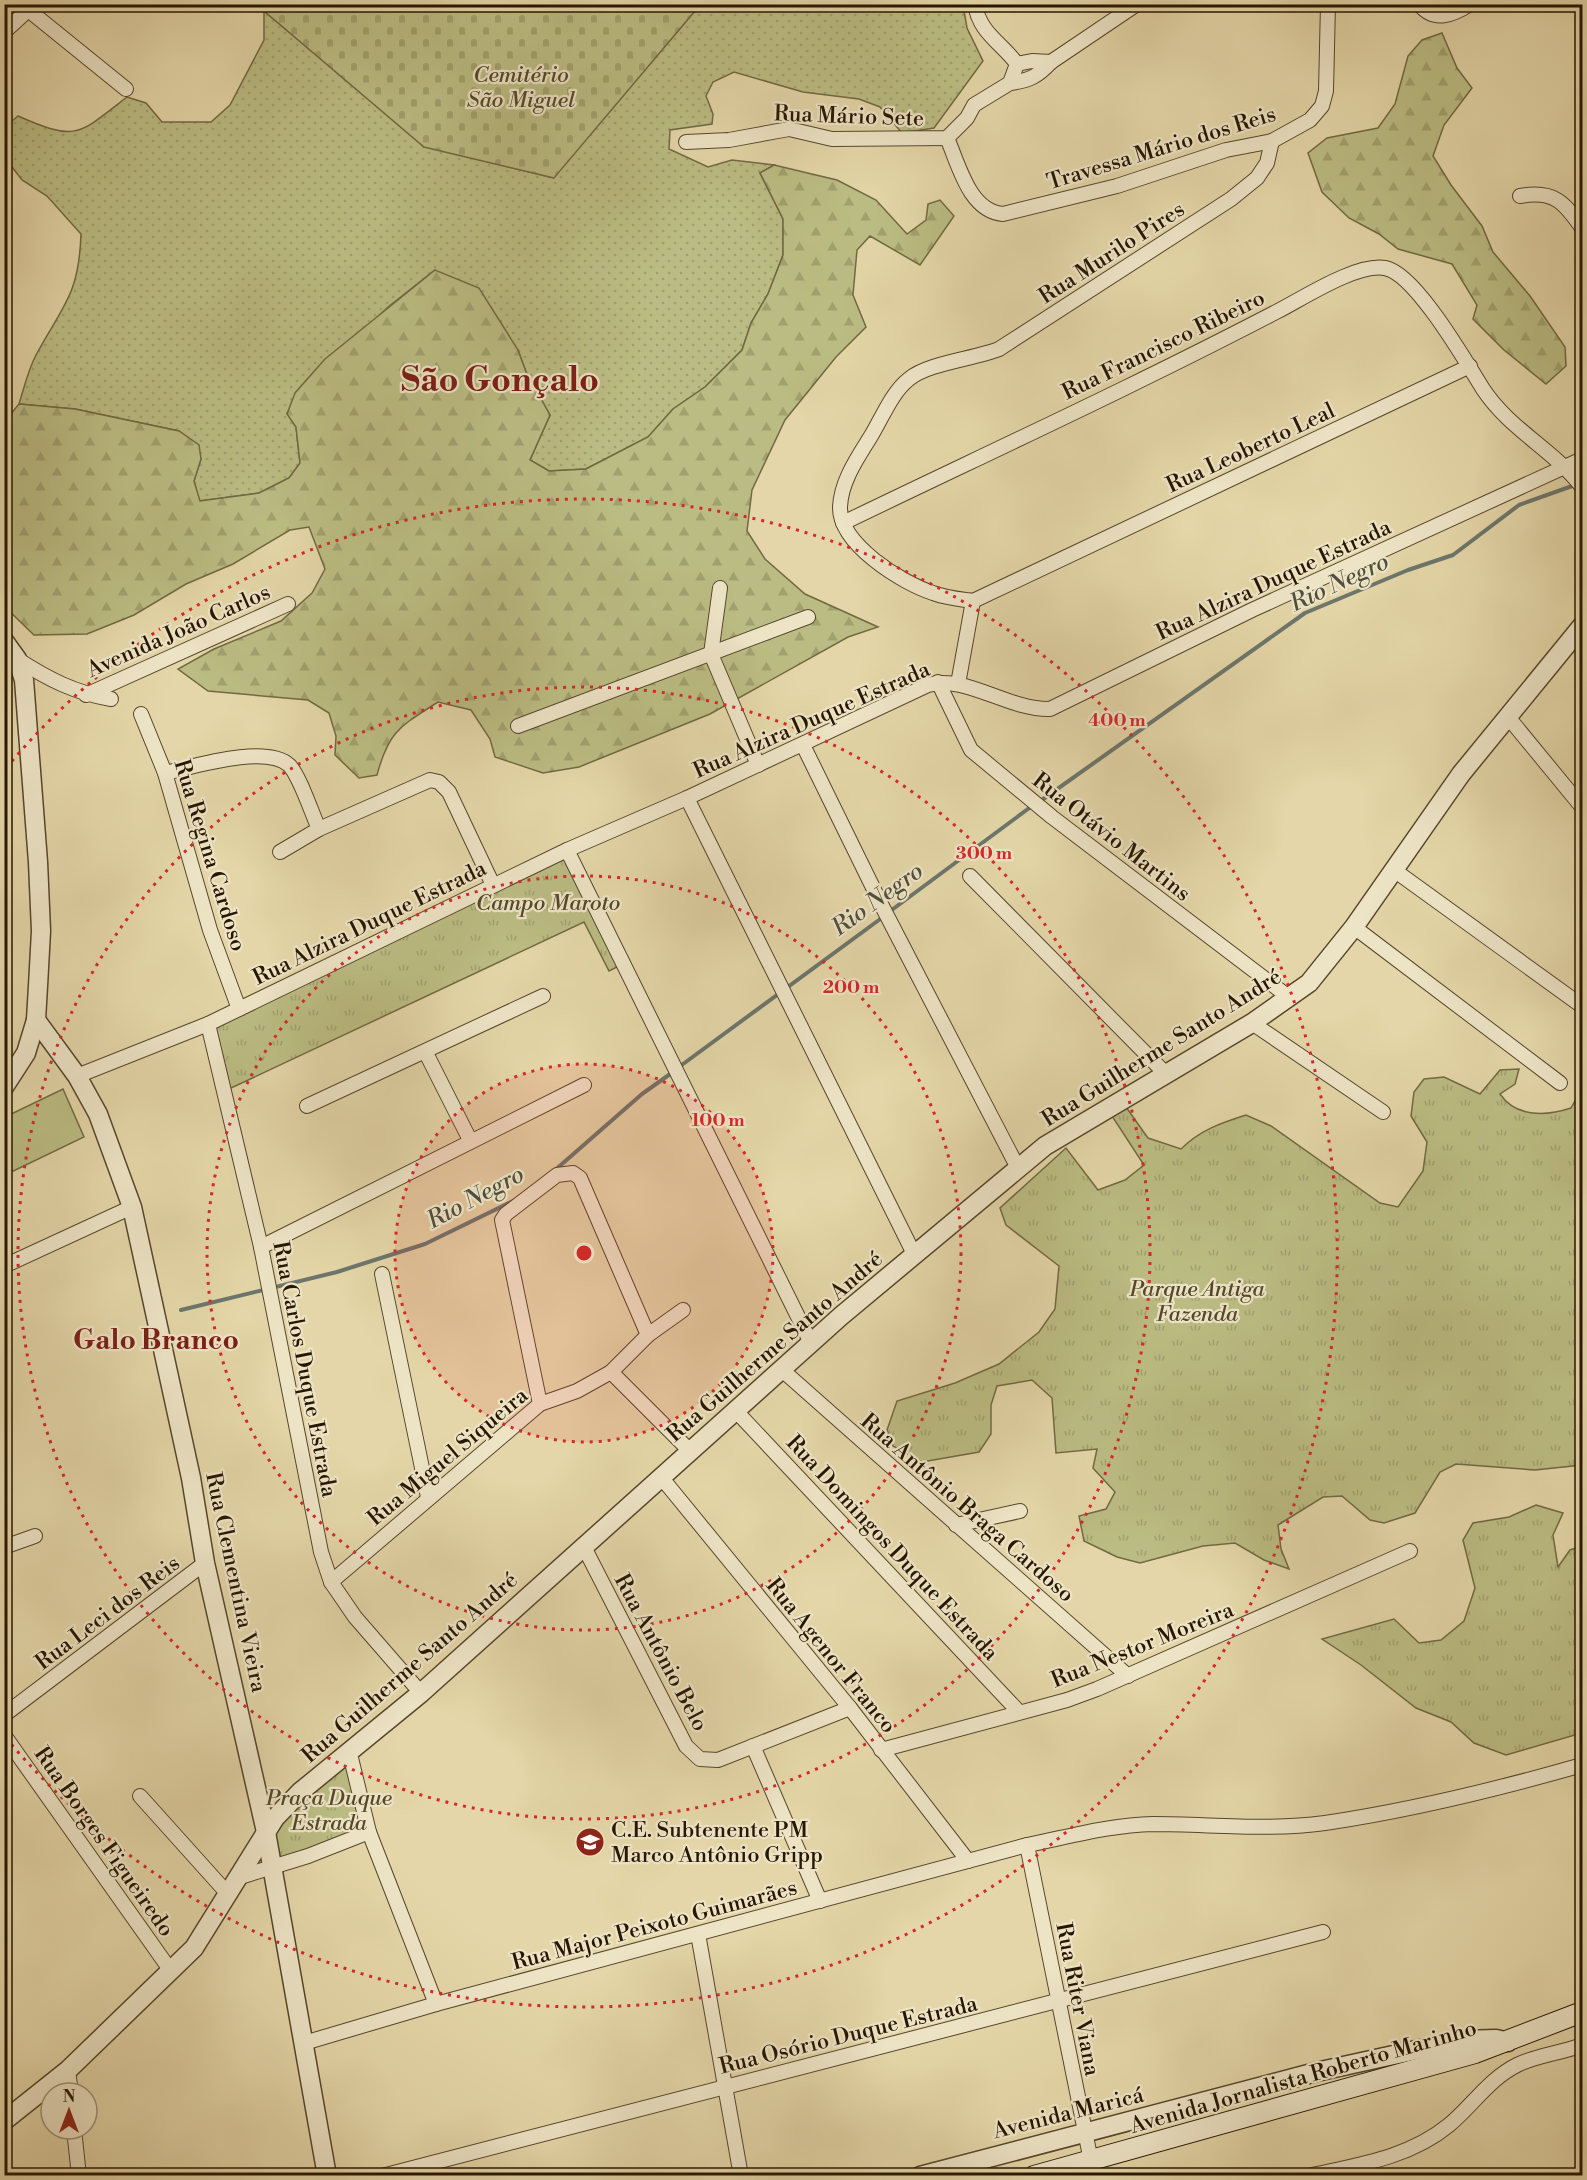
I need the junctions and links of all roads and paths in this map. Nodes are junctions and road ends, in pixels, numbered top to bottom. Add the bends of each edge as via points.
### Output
1 (975, 4) edge
2 (1137, 4) edge
3 (1328, 4) edge
4 (1419, 4) edge
5 (1470, 4) edge
6 (25, 7) edge
7 (4, 32) edge
8 (1051, 62) junction
9 (1017, 64) junction
10 (1010, 83) junction
11 (126, 89) dead end
12 (947, 138) junction
13 (686, 141) dead end
14 (1272, 141) junction
15 (1520, 196) dead end
16 (1582, 228) edge
17 (1470, 366) junction
18 (1582, 459) edge
19 (1566, 467) junction
20 (1580, 484) edge
21 (843, 523) junction
22 (720, 588) dead end
23 (973, 601) junction
24 (288, 604) dead end
25 (808, 617) dead end
26 (1581, 631) edge
27 (4, 641) edge
28 (711, 654) junction
29 (17, 659) junction
30 (938, 682) junction
31 (958, 684) junction
32 (86, 695) junction
33 (111, 699) dead end
34 (141, 714) dead end
35 (1508, 717) junction
36 (518, 726) dead end
37 (803, 745) junction
38 (758, 765) junction
39 (165, 773) junction
40 (687, 798) junction
41 (1582, 807) edge
42 (319, 829) junction
43 (567, 850) junction
44 (280, 852) dead end
45 (1394, 870) junction
46 (970, 876) dead end
47 (493, 885) junction
48 (1354, 927) junction
49 (543, 996) dead end
50 (1290, 998) junction
51 (1582, 1006) edge
52 (238, 1009) junction
53 (36, 1020) junction
54 (1252, 1023) junction
55 (208, 1024) junction
56 (426, 1053) junction
57 (1166, 1073) junction
58 (76, 1076) junction
59 (1560, 1083) dead end
60 (584, 1085) dead end
61 (4, 1087) edge
62 (307, 1106) dead end
63 (1383, 1112) dead end
64 (470, 1140) junction
65 (1018, 1168) junction
66 (132, 1207) junction
67 (261, 1247) junction
68 (915, 1256) junction
69 (4, 1266) edge
70 (382, 1274) dead end
71 (683, 1310) dead end
72 (648, 1335) junction
73 (811, 1342) junction
74 (781, 1370) junction
75 (611, 1372) junction
76 (540, 1404) junction
77 (735, 1410) junction
78 (690, 1452) junction
79 (661, 1477) junction
80 (428, 1497) junction
81 (1020, 1511) dead end
82 (956, 1525) junction
83 (34, 1536) dead end
84 (584, 1547) junction
85 (4, 1548) edge
86 (1410, 1551) dead end
87 (206, 1563) junction
88 (331, 1582) junction
89 (1128, 1676) junction
90 (421, 1693) junction
91 (850, 1708) junction
92 (1019, 1712) junction
93 (4, 1715) edge
94 (4, 1735) edge
95 (753, 1746) junction
96 (349, 1750) junction
97 (881, 1750) junction
98 (1582, 1766) edge
99 (140, 1796) dead end
100 (266, 1832) junction
101 (369, 1832) junction
102 (1027, 1845) junction
103 (968, 1861) junction
104 (273, 1868) junction
105 (240, 1877) junction
106 (228, 1894) junction
107 (820, 1901) junction
108 (1323, 1932) dead end
109 (698, 1934) junction
110 (171, 1971) junction
111 (1058, 2002) junction
112 (436, 2004) junction
113 (1582, 2012) edge
114 (1508, 2042) junction
115 (304, 2043) junction
116 (1582, 2044) edge
117 (1518, 2065) junction
118 (68, 2070) junction
119 (69, 2081) edge
120 (725, 2086) junction
121 (4, 2121) edge
122 (1085, 2133) junction
123 (75, 2141) edge
124 (1091, 2161) junction
125 (79, 2175) edge
126 (327, 2175) edge
127 (382, 2175) edge
128 (741, 2175) edge
129 (920, 2175) edge
130 (1034, 2175) edge
131 (1308, 2175) edge

1 - 9 street via 984,31
2 - 8 street
3 - 14 street, Travessa Mário dos Reis via 1326,91 1322,106 1310,120
4 - 5 street via 1424,11 1450,16
6 - 7 street
6 - 11 street
8 - 9 street
8 - 10 street, Rua Mário Sete via 1039,75
9 - 10 street
10 - 12 street, Rua Mário Sete via 974,105
12 - 13 street, Rua Mário Sete via 832,139 789,129 729,140
12 - 14 street, Travessa Mário dos Reis via 973,196 982,207 1003,214 1117,186 1226,150
14 - 21 street, Rua Murilo Pires via 1267,164 1257,178 1183,232 999,349 909,378 853,466 840,508
15 - 16 street via 1545,194 1557,199
17 - 19 street via 1497,408
17 - 21 street, Rua Francisco Ribeiro via 1410,283 1396,271 1383,267 1363,271
17 - 23 street, Rua Leoberto Leal
18 - 19 street, Rua Alzira Duque Estrada
19 - 20 street
19 - 31 street, Rua Alzira Duque Estrada via 1252,610 1050,709 1011,704
21 - 23 street via 855,542 881,566 930,593
22 - 28 street
23 - 31 street
24 - 32 street, Avenida João Carlos
25 - 28 street
26 - 35 street, Rua Guilherme Santo André
27 - 29 street
28 - 36 street
28 - 38 street
29 - 32 street via 55,683
29 - 53 street via 24,680 38,862
30 - 31 street, Rua Alzira Duque Estrada
30 - 37 street, Rua Alzira Duque Estrada
30 - 50 street, Rua Otávio Martins via 971,750 1052,818
32 - 33 street
34 - 39 street, Rua Regina Cardoso
35 - 41 street
35 - 45 street, Rua Guilherme Santo André via 1461,774
37 - 38 street, Rua Alzira Duque Estrada
37 - 65 street
38 - 40 street, Rua Alzira Duque Estrada
39 - 42 street via 244,757 281,761 292,770
39 - 52 street, Rua Regina Cardoso via 197,889
40 - 43 street, Rua Alzira Duque Estrada
40 - 68 street
42 - 44 street
42 - 47 street via 422,782 439,782 449,792
43 - 47 street, Rua Alzira Duque Estrada
43 - 73 street
45 - 48 street, Rua Guilherme Santo André
45 - 51 street
46 - 57 street
47 - 52 street, Rua Alzira Duque Estrada
48 - 50 street, Rua Guilherme Santo André via 1324,967
48 - 59 street
49 - 56 street
50 - 54 street, Rua Guilherme Santo André
52 - 55 street, Rua Alzira Duque Estrada
53 - 58 street, Rua Clementina Vieira
53 - 61 street via 26,1053
54 - 57 street, Rua Guilherme Santo André
54 - 63 street
55 - 58 street, Rua Alzira Duque Estrada
55 - 67 street, Rua Carlos Duque Estrada
56 - 62 street
56 - 64 street
57 - 65 street, Rua Guilherme Santo André via 1045,1146
58 - 66 street, Rua Clementina Vieira via 98,1114
60 - 64 street
64 - 67 street
65 - 68 street, Rua Guilherme Santo André
66 - 69 street
66 - 87 street, Rua Clementina Vieira
67 - 88 street, Rua Carlos Duque Estrada via 321,1552
68 - 73 street, Rua Guilherme Santo André
70 - 80 street
71 - 72 street, Rua Miguel Siqueira
72 - 75 street, Rua Miguel Siqueira
72 - 76 street via 579,1178 573,1173 557,1175 502,1220
73 - 74 street, Rua Guilherme Santo André
74 - 77 street, Rua Guilherme Santo André
74 - 82 street, Rua Antônio Braga Cardoso
75 - 76 street, Rua Miguel Siqueira via 577,1391
75 - 78 street
76 - 80 street, Rua Miguel Siqueira
77 - 78 street, Rua Guilherme Santo André
77 - 92 street, Rua Domingos Duque Estrada
78 - 79 street, Rua Guilherme Santo André
79 - 84 street, Rua Guilherme Santo André
79 - 91 street, Rua Agenor Franco
80 - 88 street, Rua Miguel Siqueira
81 - 82 street
82 - 89 street, Rua Antônio Braga Cardoso
83 - 85 street
84 - 90 street, Rua Guilherme Santo André
84 - 95 street, Rua Antônio Belo via 686,1746 708,1761
86 - 89 street, Rua Nestor Moreira
87 - 93 street, Rua Leci dos Reis
87 - 100 street, Rua Clementina Vieira
88 - 90 street, Rua Carlos Duque Estrada via 355,1617
89 - 92 street, Rua Nestor Moreira via 1067,1700
90 - 96 street, Rua Guilherme Santo André
91 - 95 street, Rua Antônio Belo
91 - 97 street, Rua Agenor Franco
92 - 97 street, Rua Nestor Moreira
94 - 110 street, Rua Borges Figueiredo
95 - 107 street
96 - 100 street, Rua Guilherme Santo André via 300,1792
96 - 101 street
97 - 103 street, Rua Agenor Franco
98 - 102 street, Rua Major Peixoto Guimarães via 1500,1789 1325,1823 1245,1827 1150,1824 1114,1827
99 - 106 street
100 - 104 street, Rua Clementina Vieira
100 - 105 street, Rua Guilherme Santo André
101 - 104 street
101 - 112 street
102 - 103 street, Rua Major Peixoto Guimarães
102 - 111 street, Rua Riter Viana
103 - 107 street, Rua Major Peixoto Guimarães
104 - 105 street
104 - 115 street, Rua Clementina Vieira
105 - 106 street, Rua Guilherme Santo André
106 - 110 street, Rua Guilherme Santo André via 194,1948
107 - 109 street, Rua Major Peixoto Guimarães
108 - 111 street, Rua Osório Duque Estrada
109 - 112 street, Rua Major Peixoto Guimarães
109 - 120 street
110 - 118 street, Rua Guilherme Santo André
111 - 120 street, Rua Osório Duque Estrada
111 - 122 street, Rua Riter Viana
112 - 115 street, Rua Major Peixoto Guimarães
113 - 114 main road, Avenida Jornalista Roberto Marinho
114 - 117 street
114 - 122 street, Avenida Maricá via 1462,2040 1316,2072
114 - 124 main road, Avenida Jornalista Roberto Marinho
115 - 126 street, Rua Clementina Vieira
116 - 117 street
117 - 131 street via 1487,2086 1431,2139 1383,2159
118 - 119 street
118 - 121 street, Rua Guilherme Santo André
120 - 127 street, Rua Osório Duque Estrada
120 - 128 street
122 - 124 street, Rua Riter Viana
122 - 129 street, Avenida Maricá
123 - 125 street
124 - 130 main road, Avenida Jornalista Roberto Marinho

